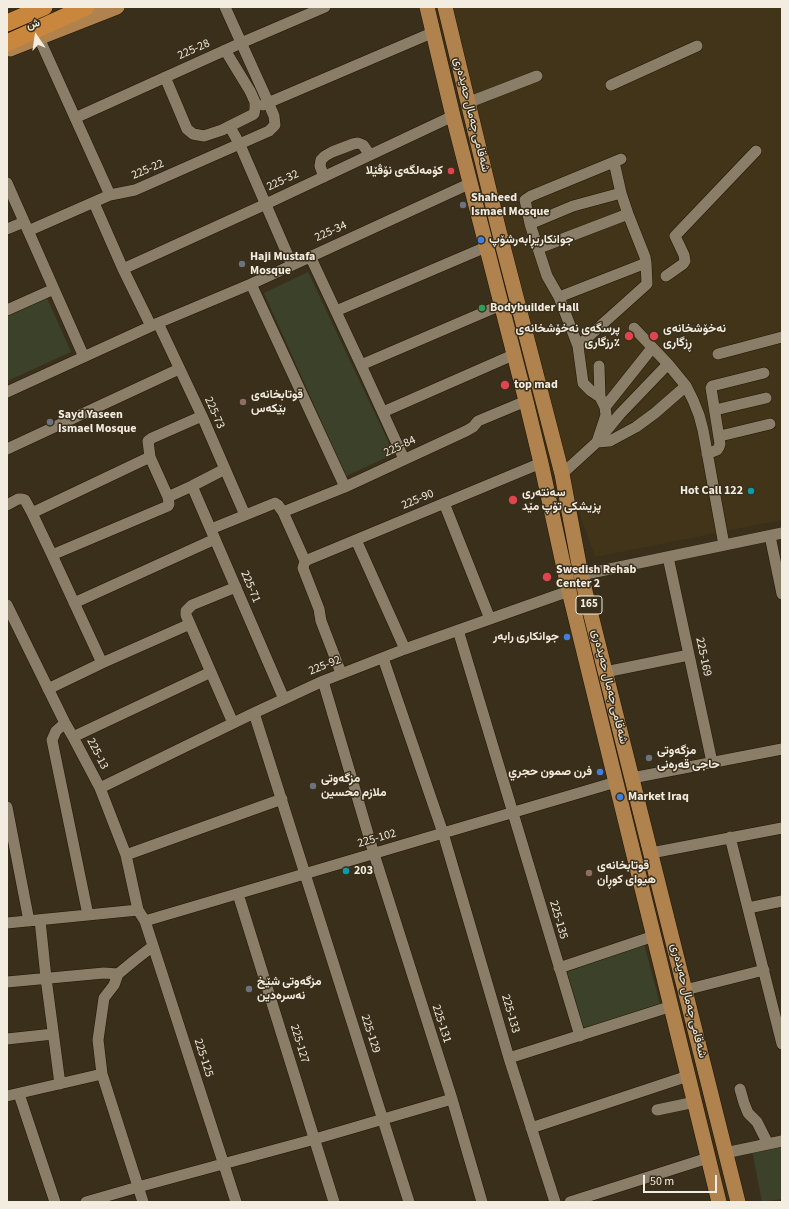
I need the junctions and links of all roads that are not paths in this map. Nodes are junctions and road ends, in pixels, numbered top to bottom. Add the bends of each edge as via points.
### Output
1 (44, 7) edge
2 (86, 7) edge
3 (117, 7) edge
4 (225, 7) edge
5 (324, 7) edge
6 (427, 7) edge
7 (445, 7) edge
8 (7, 23) edge
9 (434, 32) junction
10 (39, 38) junction
11 (7, 43) edge
12 (241, 43) junction
13 (697, 46) dead end
14 (7, 50) edge
15 (225, 50) junction
16 (537, 76) dead end
17 (165, 77) junction
18 (611, 85) dead end
19 (268, 102) junction
20 (468, 102) junction
21 (255, 109) junction
22 (454, 116) junction
23 (75, 118) junction
24 (230, 126) junction
25 (240, 144) junction
26 (756, 151) dead end
27 (370, 155) junction
28 (324, 177) junction
29 (7, 184) edge
30 (470, 184) junction
31 (621, 192) junction
32 (110, 195) junction
33 (94, 203) junction
34 (266, 204) junction
35 (628, 214) junction
36 (530, 224) junction
37 (26, 226) junction
38 (498, 227) junction
39 (7, 229) edge
40 (483, 232) junction
41 (486, 247) junction
42 (539, 248) junction
43 (310, 256) junction
44 (646, 264) junction
45 (292, 265) junction
46 (123, 269) junction
47 (666, 276) dead end
48 (251, 284) junction
49 (54, 289) junction
50 (560, 297) junction
51 (501, 305) junction
52 (7, 310) edge
53 (336, 311) junction
54 (154, 324) junction
55 (634, 328) dead end
56 (782, 336) edge
57 (578, 346) junction
58 (652, 348) junction
59 (718, 354) dead end
60 (513, 355) junction
61 (84, 357) junction
62 (668, 364) junction
63 (362, 365) junction
64 (599, 366) dead end
65 (180, 369) junction
66 (764, 373) dead end
67 (686, 386) junction
68 (7, 392) edge
69 (766, 398) dead end
70 (526, 401) junction
71 (602, 402) junction
72 (715, 410) junction
73 (383, 412) junction
74 (202, 416) junction
75 (770, 424) dead end
76 (720, 436) junction
77 (597, 442) junction
78 (7, 449) edge
79 (707, 454) junction
80 (150, 457) junction
81 (404, 459) junction
82 (541, 463) junction
83 (225, 469) junction
84 (562, 474) junction
85 (192, 486) junction
86 (345, 487) junction
87 (168, 497) junction
88 (444, 503) junction
89 (7, 505) edge
90 (280, 509) junction
91 (32, 513) junction
92 (245, 515) junction
93 (782, 533) edge
94 (213, 534) junction
95 (770, 536) junction
96 (356, 540) junction
97 (724, 545) junction
98 (52, 555) junction
99 (668, 557) junction
100 (305, 561) junction
101 (581, 575) junction
102 (236, 587) junction
103 (569, 591) junction
104 (782, 594) edge
105 (74, 603) junction
106 (7, 605) edge
107 (490, 619) junction
108 (188, 620) junction
109 (458, 630) junction
110 (405, 649) junction
111 (689, 655) junction
112 (383, 658) junction
113 (102, 663) junction
114 (211, 672) junction
115 (605, 672) junction
116 (342, 673) junction
117 (323, 681) junction
118 (48, 689) junction
119 (284, 699) junction
120 (254, 713) junction
121 (65, 723) junction
122 (233, 723) junction
123 (73, 737) junction
124 (782, 749) edge
125 (712, 762) junction
126 (632, 778) junction
127 (616, 782) junction
128 (100, 788) junction
129 (282, 799) junction
130 (7, 807) edge
131 (513, 812) junction
132 (782, 828) edge
133 (443, 833) junction
134 (730, 837) junction
135 (651, 853) junction
136 (374, 854) junction
137 (126, 855) junction
138 (305, 874) junction
139 (238, 894) junction
140 (782, 901) edge
141 (748, 908) junction
142 (138, 910) junction
143 (88, 915) junction
144 (35, 920) junction
145 (145, 921) junction
146 (7, 923) edge
147 (654, 936) junction
148 (153, 946) junction
149 (674, 947) junction
150 (658, 951) junction
151 (559, 968) junction
152 (764, 970) junction
153 (118, 974) junction
154 (46, 978) junction
155 (7, 982) edge
156 (685, 990) junction
157 (672, 1006) junction
158 (53, 1034) junction
159 (580, 1036) junction
160 (7, 1039) edge
161 (782, 1044) edge
162 (509, 1058) junction
163 (102, 1074) junction
164 (688, 1076) junction
165 (60, 1084) junction
166 (740, 1089) dead end
167 (19, 1094) junction
168 (7, 1096) edge
169 (452, 1099) junction
170 (695, 1102) junction
171 (657, 1110) dead end
172 (383, 1119) junction
173 (531, 1128) junction
174 (315, 1139) junction
175 (782, 1141) edge
176 (768, 1144) junction
177 (725, 1153) junction
178 (708, 1158) junction
179 (224, 1164) junction
180 (138, 1187) junction
181 (54, 1202) edge
182 (86, 1202) edge
183 (143, 1202) edge
184 (236, 1202) edge
185 (334, 1202) edge
186 (409, 1202) edge
187 (482, 1202) edge
188 (555, 1202) edge
189 (570, 1202) edge
190 (719, 1202) edge
191 (738, 1202) edge

1 - 8 highway
2 - 11 highway
3 - 10 main road
4 - 12 street
5 - 12 street, 225-28
6 - 9 main road, شەقامی جەمال حەیدەری / 165
7 - 20 main road, شەقامی جەمال حەیدەری / 165
9 - 19 street
9 - 22 main road, شەقامی جەمال حەیدەری / 165
10 - 14 main road
10 - 23 street
12 - 15 street, 225-28
12 - 19 street
13 - 18 street
15 - 17 street, 225-28
15 - 21 street via 250,91
16 - 20 street
17 - 23 street, 225-28
17 - 24 street via 187,129 193,134 204,136
19 - 21 street
19 - 25 street, 225-22 via 275,125 269,131
20 - 38 main road, شەقامی جەمال حەیدەری / 165
21 - 24 street via 254,114
22 - 27 street, 225-32
22 - 30 main road, شەقامی جەمال حەیدەری / 165
23 - 32 street
24 - 25 street
25 - 32 street, 225-22 via 135,190
25 - 34 street
26 - 47 street via 675,236 685,260
27 - 28 street, 225-32
27 - 28 street via 363,145 358,143 332,152 321,160 320,166
28 - 34 street, 225-32
29 - 37 street
30 - 40 main road, شەقامی جەمال حەیدەری / 165
30 - 43 street, 225-34
31 - 35 street
31 - 36 street via 573,206
31 - 36 street via 618,160 525,200
32 - 33 street, 225-22
33 - 37 street, 225-22
33 - 46 street, 225-73
34 - 45 street
34 - 46 street, 225-32
35 - 42 street
35 - 44 street
36 - 42 street
37 - 39 street, 225-22
37 - 49 street
38 - 40 main road
38 - 84 main road, شەقامی جەمال حەیدەری / 165
40 - 41 main road, شەقامی جەمال حەیدەری / 165
41 - 51 main road, شەقامی جەمال حەیدەری / 165
41 - 53 street
42 - 50 street via 547,276
43 - 45 street, 225-34
43 - 53 street
44 - 50 street
44 - 57 street via 647,284
45 - 48 street, 225-34
46 - 54 street, 225-73
48 - 54 street, 225-34
48 - 86 street
49 - 52 street
49 - 61 street
50 - 57 street
51 - 60 main road, شەقامی جەمال حەیدەری / 165
51 - 63 street
53 - 63 street
54 - 61 street, 225-34
54 - 65 street, 225-73
55 - 58 street
56 - 59 street
57 - 71 street via 584,382
58 - 62 street
58 - 71 street
60 - 70 main road, شەقامی جەمال حەیدەری / 165
60 - 73 street
61 - 68 street, 225-34
62 - 67 street
62 - 77 street
63 - 73 street
64 - 71 street
65 - 74 street, 225-73
65 - 78 street
66 - 72 street via 712,386
67 - 77 street via 656,413 622,436 610,441
67 - 79 street via 699,414
69 - 72 street
70 - 81 street, 225-84 via 478,421 470,429
70 - 82 main road, شەقامی جەمال حەیدەری / 165
71 - 77 street via 606,415
72 - 76 street
73 - 81 street
74 - 80 street via 148,441
74 - 83 street, 225-73
75 - 76 street
76 - 79 street via 719,448
77 - 84 street
79 - 97 street
80 - 87 street
80 - 91 street
81 - 86 street, 225-84
82 - 88 street, 225-90
82 - 103 main road, شەقامی جەمال حەیدەری / 165
83 - 85 street
83 - 92 street, 225-73
84 - 101 main road, شەقامی جەمال حەیدەری / 165
85 - 87 street
85 - 94 street, 225-71
86 - 90 street, 225-84
87 - 98 street via 168,506
88 - 96 street, 225-90
88 - 107 street
89 - 91 street via 22,499
90 - 92 street, 225-84 via 275,503
90 - 100 street
91 - 98 street
92 - 94 street, 225-84
93 - 95 street
94 - 102 street, 225-71
94 - 105 street, 225-84
95 - 97 street
95 - 104 street
96 - 100 street, 225-90
96 - 110 street
97 - 99 street
98 - 105 street
99 - 101 street
99 - 111 street, 225-169
100 - 116 street via 303,568
101 - 115 main road, شەقامی جەمال حەیدەری / 165
102 - 108 street via 192,605 186,611
102 - 119 street, 225-71
103 - 107 street, 225-92
103 - 127 main road, شەقامی جەمال حەیدەری / 165
105 - 113 street
106 - 118 street, 225-13
107 - 109 street, 225-92
108 - 113 street
108 - 114 street
109 - 110 street, 225-92
109 - 131 street, 225-135
110 - 112 street, 225-92
111 - 115 street
111 - 125 street, 225-169
112 - 116 street, 225-92
112 - 133 street, 225-133
113 - 118 street
114 - 122 street
114 - 123 street
115 - 126 main road, شەقامی جەمال حەیدەری / 165
116 - 117 street, 225-92
117 - 119 street, 225-92
117 - 136 street, 225-131
118 - 121 street, 225-13
119 - 120 street, 225-92
120 - 122 street, 225-92
120 - 129 street, 225-129
121 - 123 street, 225-13
121 - 143 street via 56,731 52,740
122 - 128 street, 225-92
123 - 128 street, 225-13
124 - 125 street
125 - 126 street
126 - 135 main road, شەقامی جەمال حەیدەری / 165
127 - 131 street, 225-102
127 - 147 main road, شەقامی جەمال حەیدەری / 165
128 - 137 street, 225-13
129 - 137 street
129 - 138 street, 225-129
130 - 144 street
131 - 133 street, 225-102
131 - 151 street, 225-135
132 - 134 street
133 - 136 street, 225-102
133 - 162 street, 225-133
134 - 135 street
134 - 141 street
135 - 149 main road, شەقامی جەمال حەیدەری / 165
136 - 138 street, 225-102
136 - 169 street, 225-131
137 - 142 street, 225-13
138 - 139 street, 225-102
138 - 172 street, 225-129
139 - 145 street, 225-102
139 - 174 street, 225-127
140 - 141 street
141 - 152 street
142 - 143 street
142 - 145 street, 225-13
143 - 144 street
144 - 146 street
144 - 154 street
145 - 148 street, 225-125
147 - 150 main road, شەقامی جەمال حەیدەری / 165
147 - 151 street
148 - 153 street
148 - 179 street, 225-125
149 - 150 main road
149 - 156 main road, شەقامی جەمال حەیدەری / 165
150 - 157 main road, شەقامی جەمال حەیدەری / 165
151 - 159 street, 225-135
152 - 156 street
152 - 161 street
153 - 154 street
153 - 163 street via 114,985 104,998 98,1040
154 - 155 street
154 - 158 street
156 - 177 main road, شەقامی جەمال حەیدەری / 165
157 - 159 street
157 - 164 main road, شەقامی جەمال حەیدەری / 165
158 - 160 street
158 - 165 street
159 - 162 street
162 - 173 street, 225-133
163 - 165 street
163 - 180 street
164 - 170 main road, شەقامی جەمال حەیدەری / 165
164 - 173 street
165 - 167 street
166 - 176 street via 748,1113 757,1122
167 - 168 street
167 - 181 street
169 - 172 street
169 - 187 street, 225-131
170 - 171 street
170 - 178 main road, شەقامی جەمال حەیدەری / 165
172 - 174 street
172 - 186 street, 225-129
173 - 188 street, 225-133
174 - 179 street
174 - 185 street, 225-127
175 - 176 street
176 - 177 street
177 - 191 main road, شەقامی جەمال حەیدەری / 165
178 - 189 street
178 - 190 main road, شەقامی جەمال حەیدەری / 165
179 - 180 street
179 - 184 street, 225-125
180 - 182 street
180 - 183 street

